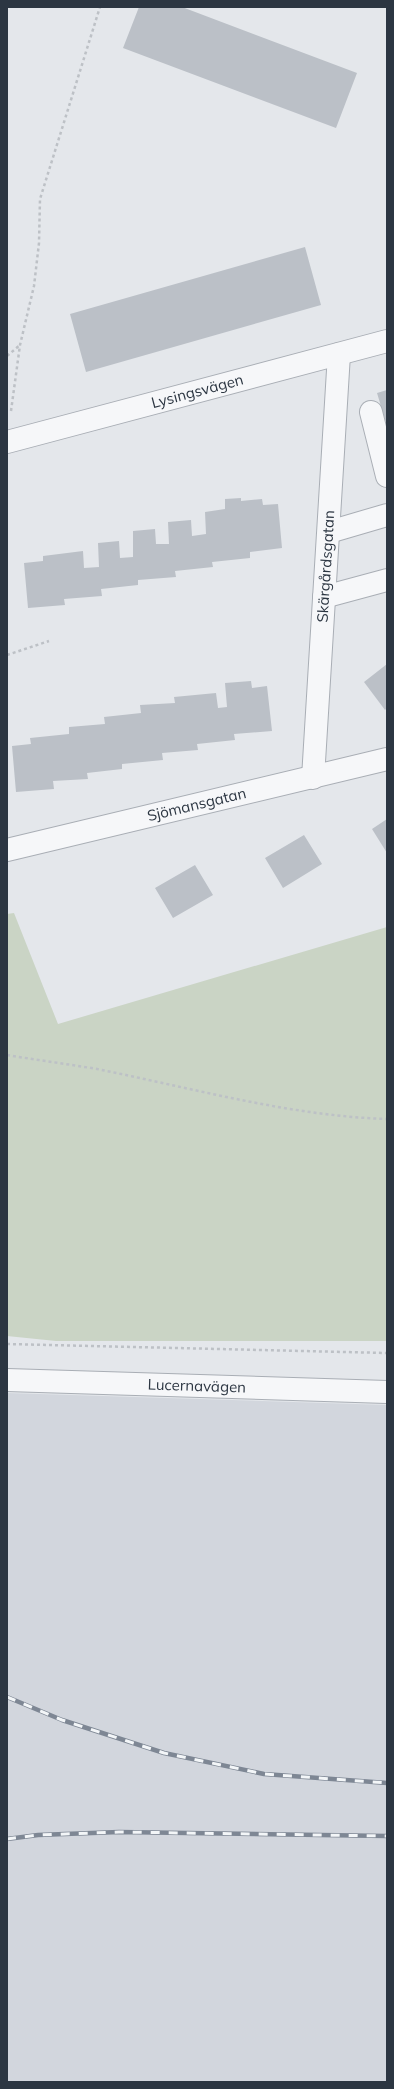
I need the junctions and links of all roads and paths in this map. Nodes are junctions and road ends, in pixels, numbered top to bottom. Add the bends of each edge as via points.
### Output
1 (100, 7) edge
2 (387, 341) edge
3 (20, 344) junction
4 (339, 354) junction
5 (7, 356) edge
6 (7, 405) edge
7 (12, 409) junction
8 (371, 412) dead end
9 (7, 442) edge
10 (387, 476) edge
11 (387, 515) edge
12 (329, 532) junction
13 (387, 580) edge
14 (324, 597) junction
15 (49, 641) dead end
16 (7, 655) edge
17 (387, 760) edge
18 (313, 778) junction
19 (7, 850) edge
20 (7, 1055) edge
21 (387, 1119) edge
22 (7, 1344) edge
23 (387, 1353) edge
24 (7, 1380) edge
25 (387, 1392) edge

1 - 3 path via 40,200 39,243 34,279
2 - 4 street, Lysingsvägen
3 - 5 path
3 - 7 path
4 - 9 street, Lysingsvägen
4 - 12 street, Skärgårdsgatan
6 - 7 path
7 - 9 path
8 - 10 street
11 - 12 street
12 - 14 street, Skärgårdsgatan
13 - 14 street
14 - 18 street, Skärgårdsgatan
15 - 16 path
17 - 18 street, Sjömansgatan
18 - 19 street, Sjömansgatan
20 - 21 path via 96,1069 239,1099 354,1118
22 - 23 path
24 - 25 street, Lucernavägen

